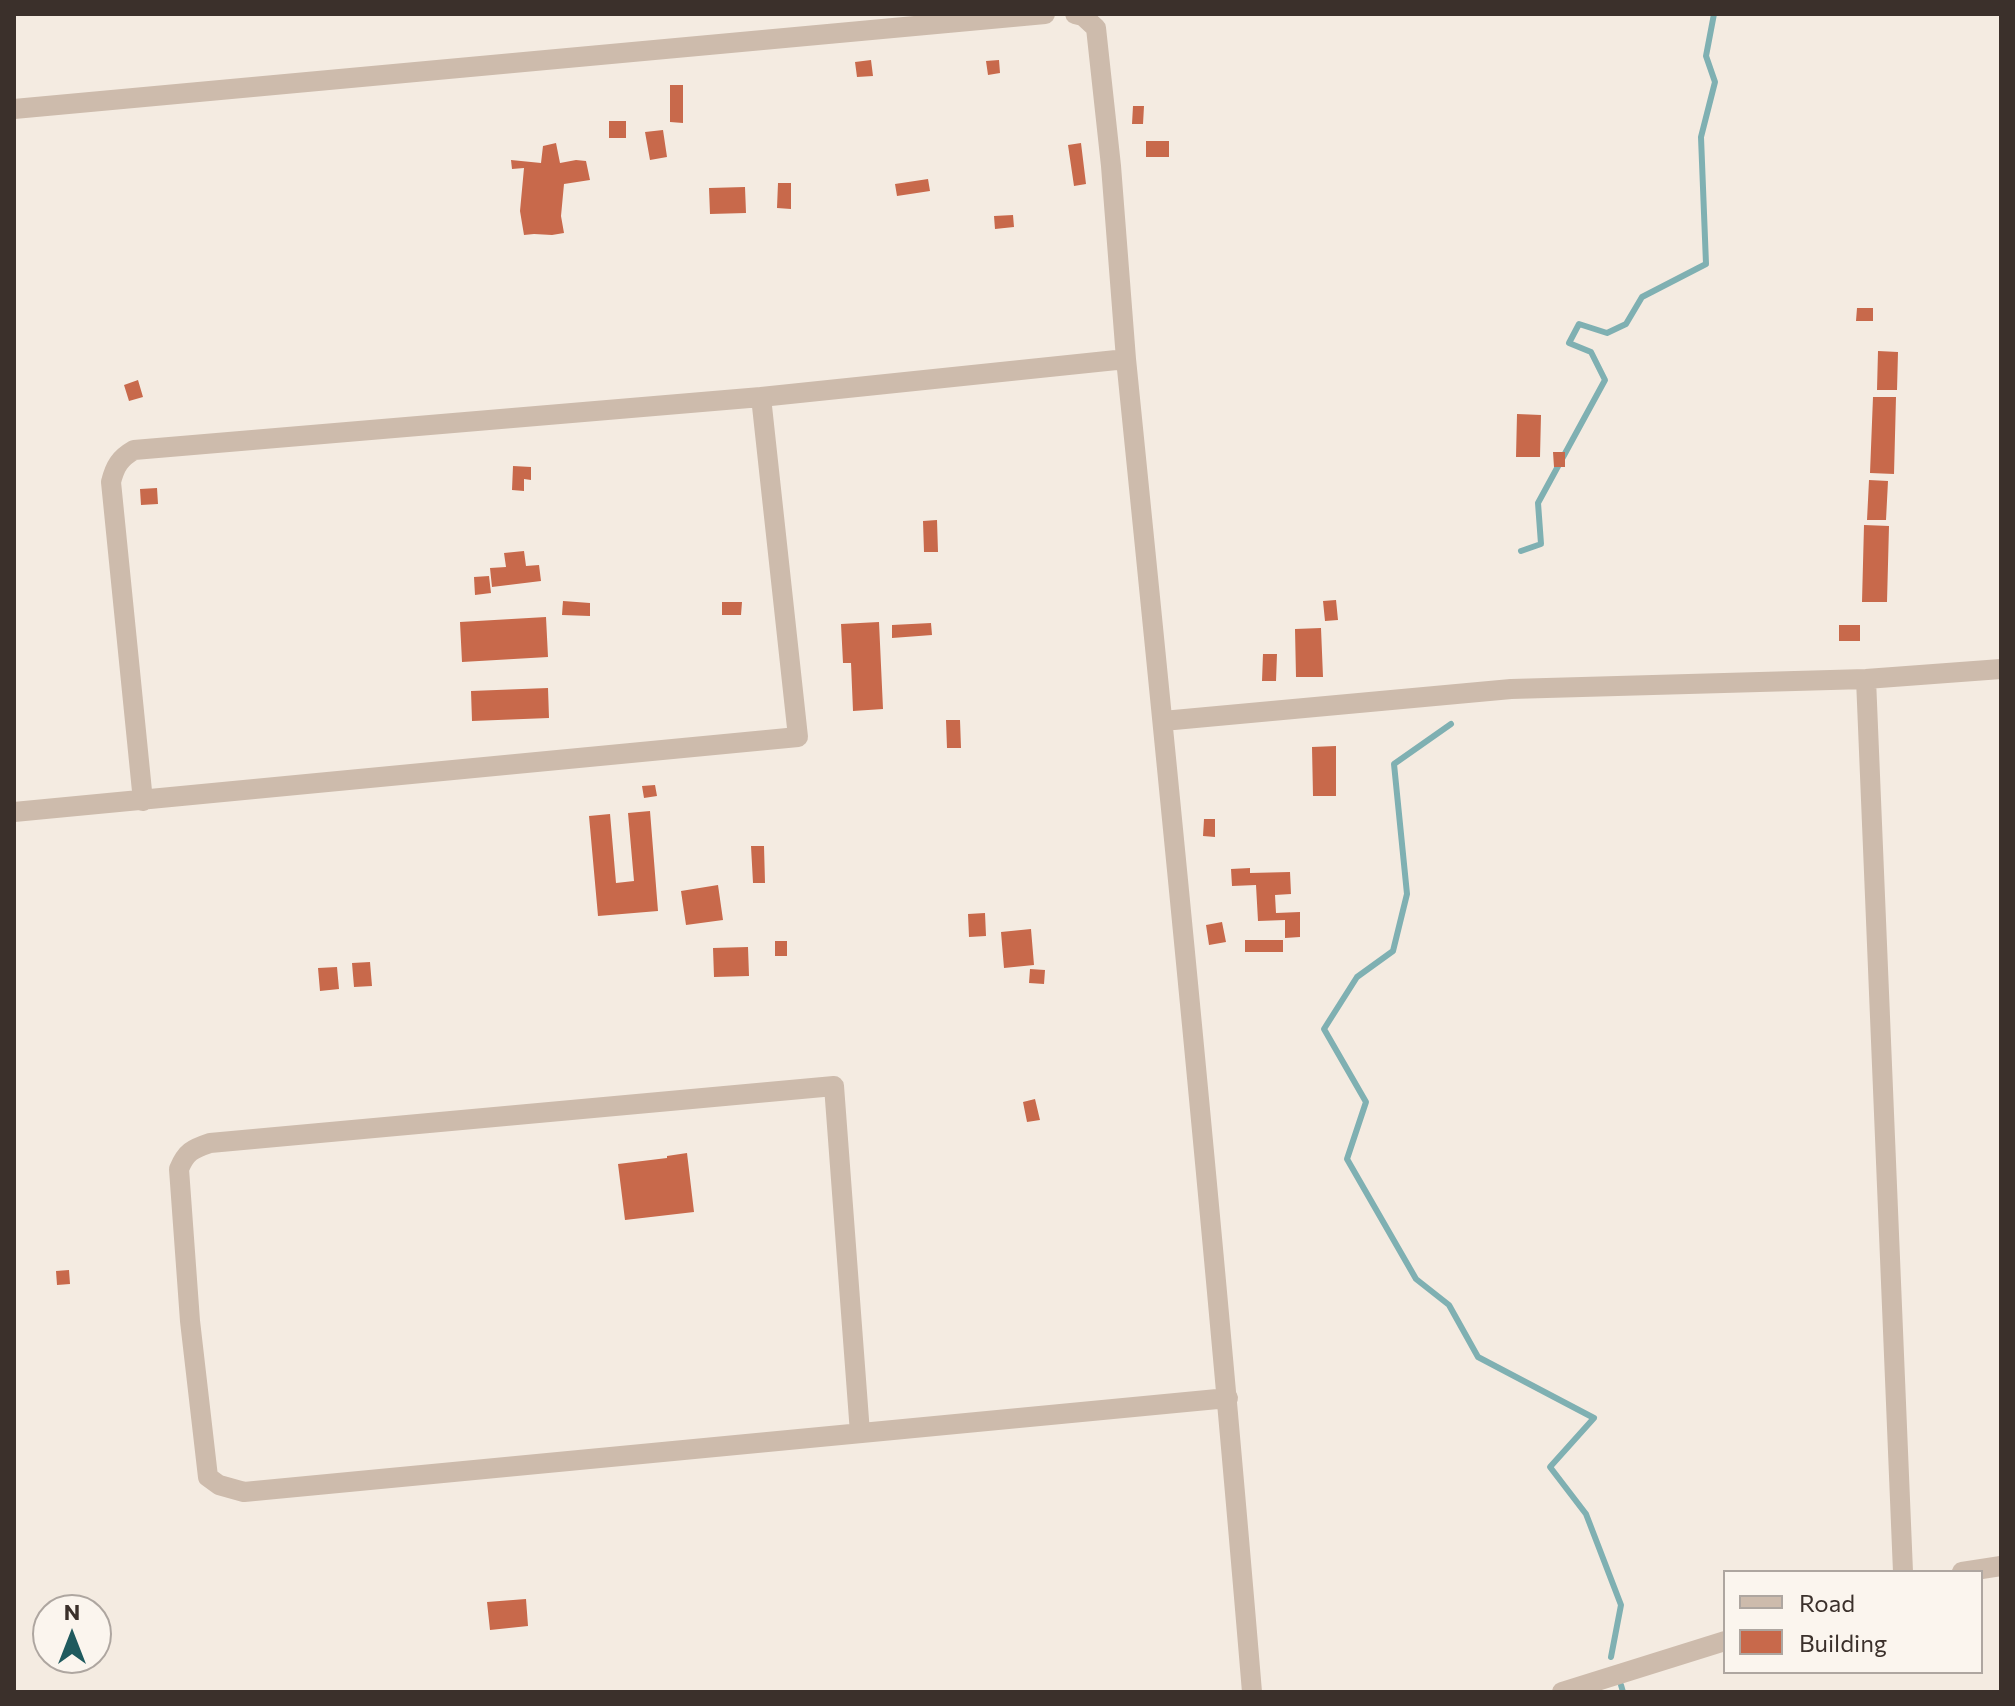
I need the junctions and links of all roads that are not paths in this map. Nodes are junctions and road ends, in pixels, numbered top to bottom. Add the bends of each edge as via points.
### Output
1 (1045, 14) edge
2 (1075, 14) edge
3 (14, 109) edge
4 (1126, 359) junction
5 (761, 397) junction
6 (2001, 669) edge
7 (1866, 679) junction
8 (1163, 721) junction
9 (143, 801) junction
10 (14, 812) edge
11 (1228, 1398) junction
12 (860, 1433) junction
13 (2001, 1566) edge
14 (1903, 1570) edge
15 (1975, 1570) edge
16 (1723, 1642) edge
17 (1252, 1692) edge
18 (1562, 1692) edge

1 - 3 street
2 - 4 street via 1096,28
4 - 5 street
4 - 8 street
5 - 9 street via 134,450 124,456 111,482
5 - 9 street via 798,737
6 - 7 street
7 - 8 street via 1511,689
7 - 14 street
8 - 11 street
9 - 10 street
11 - 12 street
11 - 17 street
12 - 12 street via 834,1086 210,1143 185,1156 179,1169 208,1477 229,1489 244,1492
13 - 15 street
16 - 18 street

